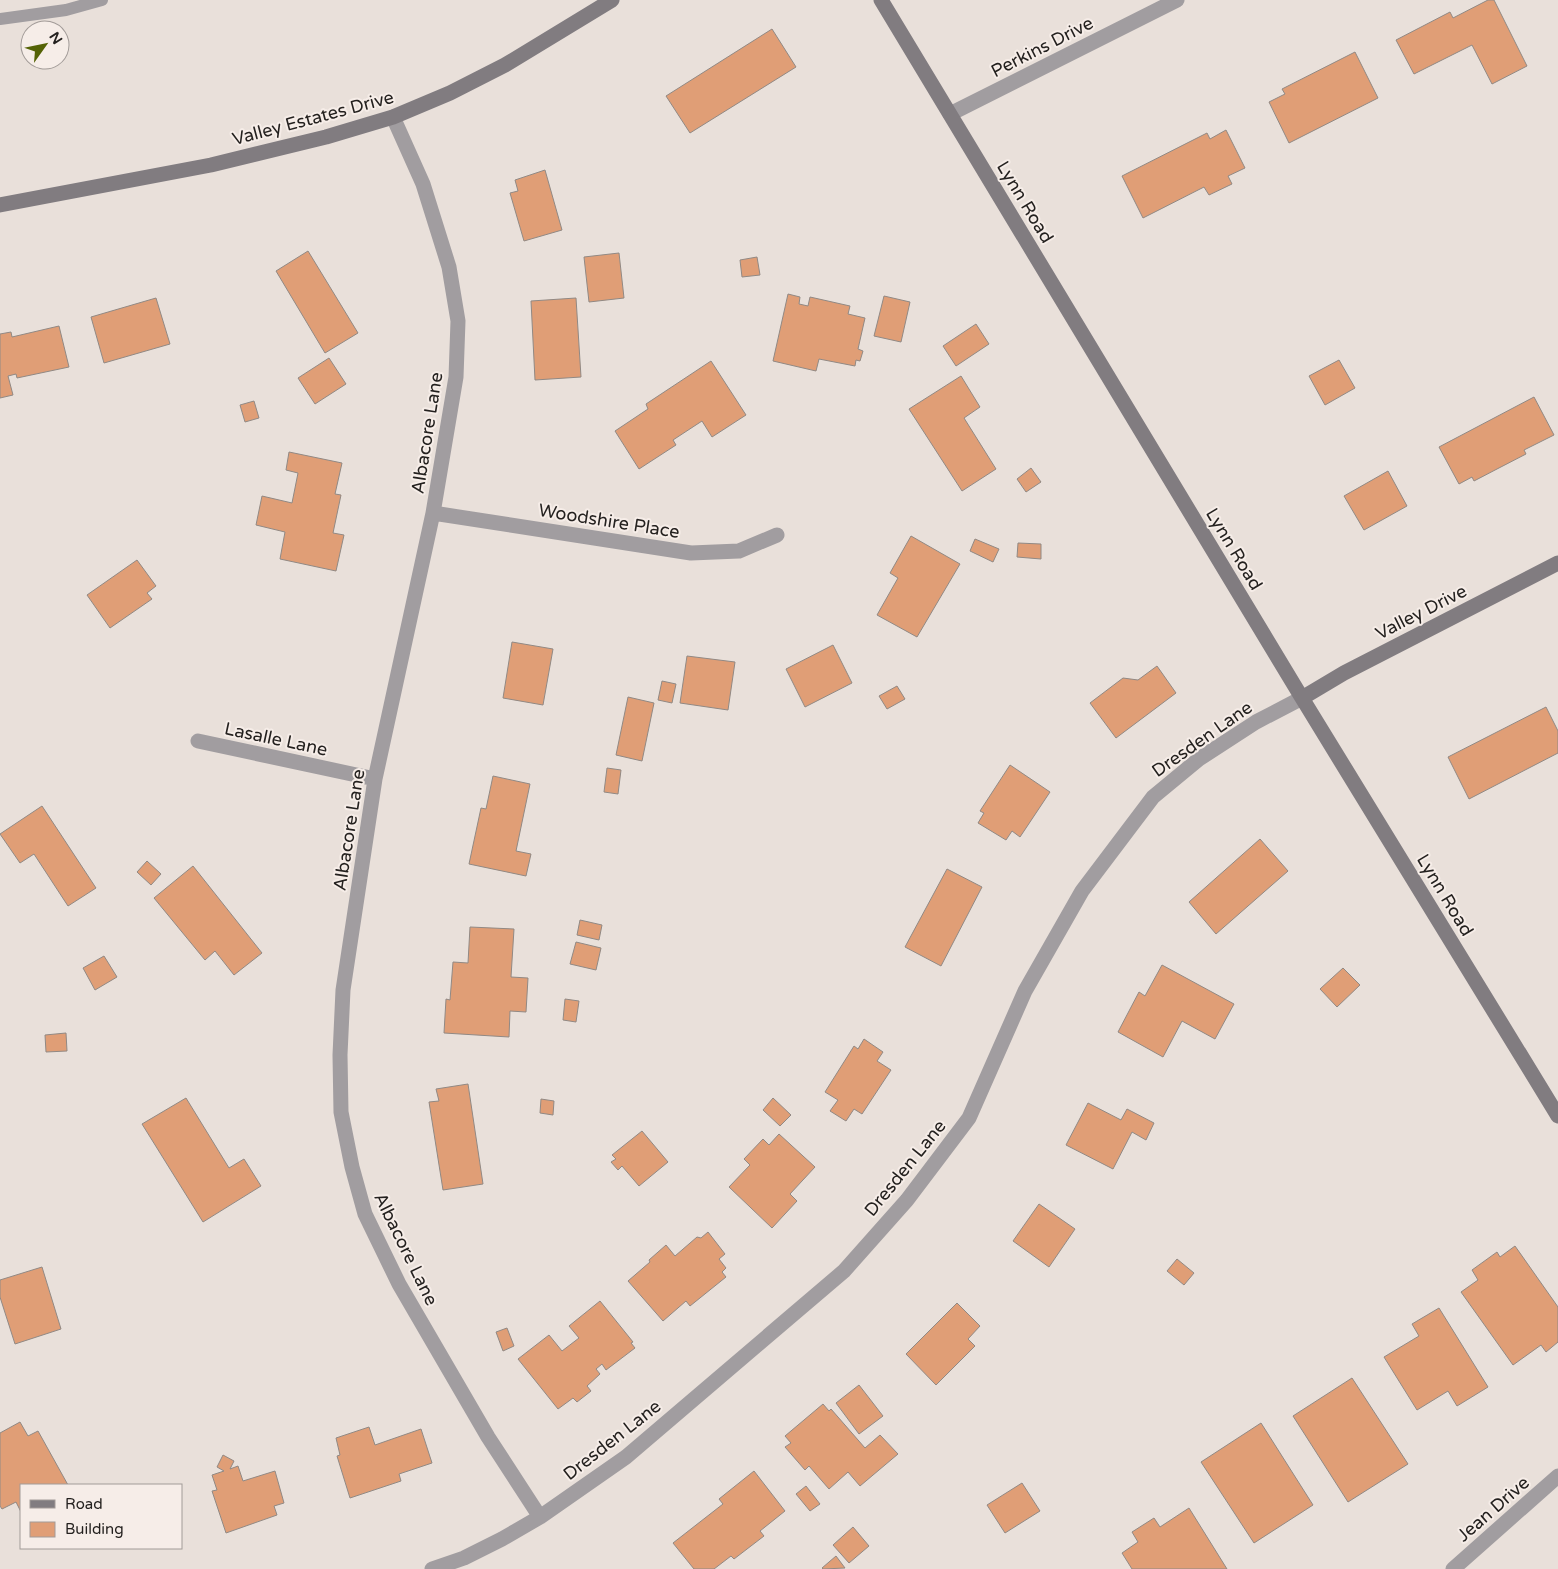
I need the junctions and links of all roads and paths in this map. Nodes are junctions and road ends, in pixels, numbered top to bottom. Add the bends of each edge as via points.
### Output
1 (102, 0) edge
2 (612, 0) edge
3 (881, 0) edge
4 (1177, 0) edge
5 (0, 19) edge
6 (950, 114) junction
7 (393, 117) junction
8 (0, 205) edge
9 (433, 513) junction
10 (776, 534) dead end
11 (1558, 563) edge
12 (1302, 698) junction
13 (198, 741) dead end
14 (375, 779) junction
15 (1558, 1116) edge
16 (1558, 1476) edge
17 (540, 1517) junction
18 (432, 1569) edge
19 (1453, 1569) edge

1 - 5 lane via 66,10
2 - 7 main road, Valley Estates Drive via 505,65
3 - 6 main road, Lynn Road
4 - 6 street, Perkins Drive
6 - 12 main road, Lynn Road
7 - 8 main road, Valley Estates Drive via 211,165
7 - 9 street, Albacore Lane via 423,184 450,267 458,321 456,377
9 - 10 street, Woodshire Place via 691,553 739,551
9 - 14 street, Albacore Lane
11 - 12 main road, Valley Drive via 1344,673
12 - 15 main road, Lynn Road
12 - 17 street, Dresden Lane via 1256,722 1199,759 1153,797 1082,891 1026,991 969,1118 907,1200 844,1271 626,1457
13 - 14 street, Lasalle Lane
14 - 17 street, Albacore Lane via 343,990 342,1112 352,1167 365,1214 399,1284 488,1437
16 - 19 street, Jean Drive
17 - 18 street, Dresden Lane via 464,1558

